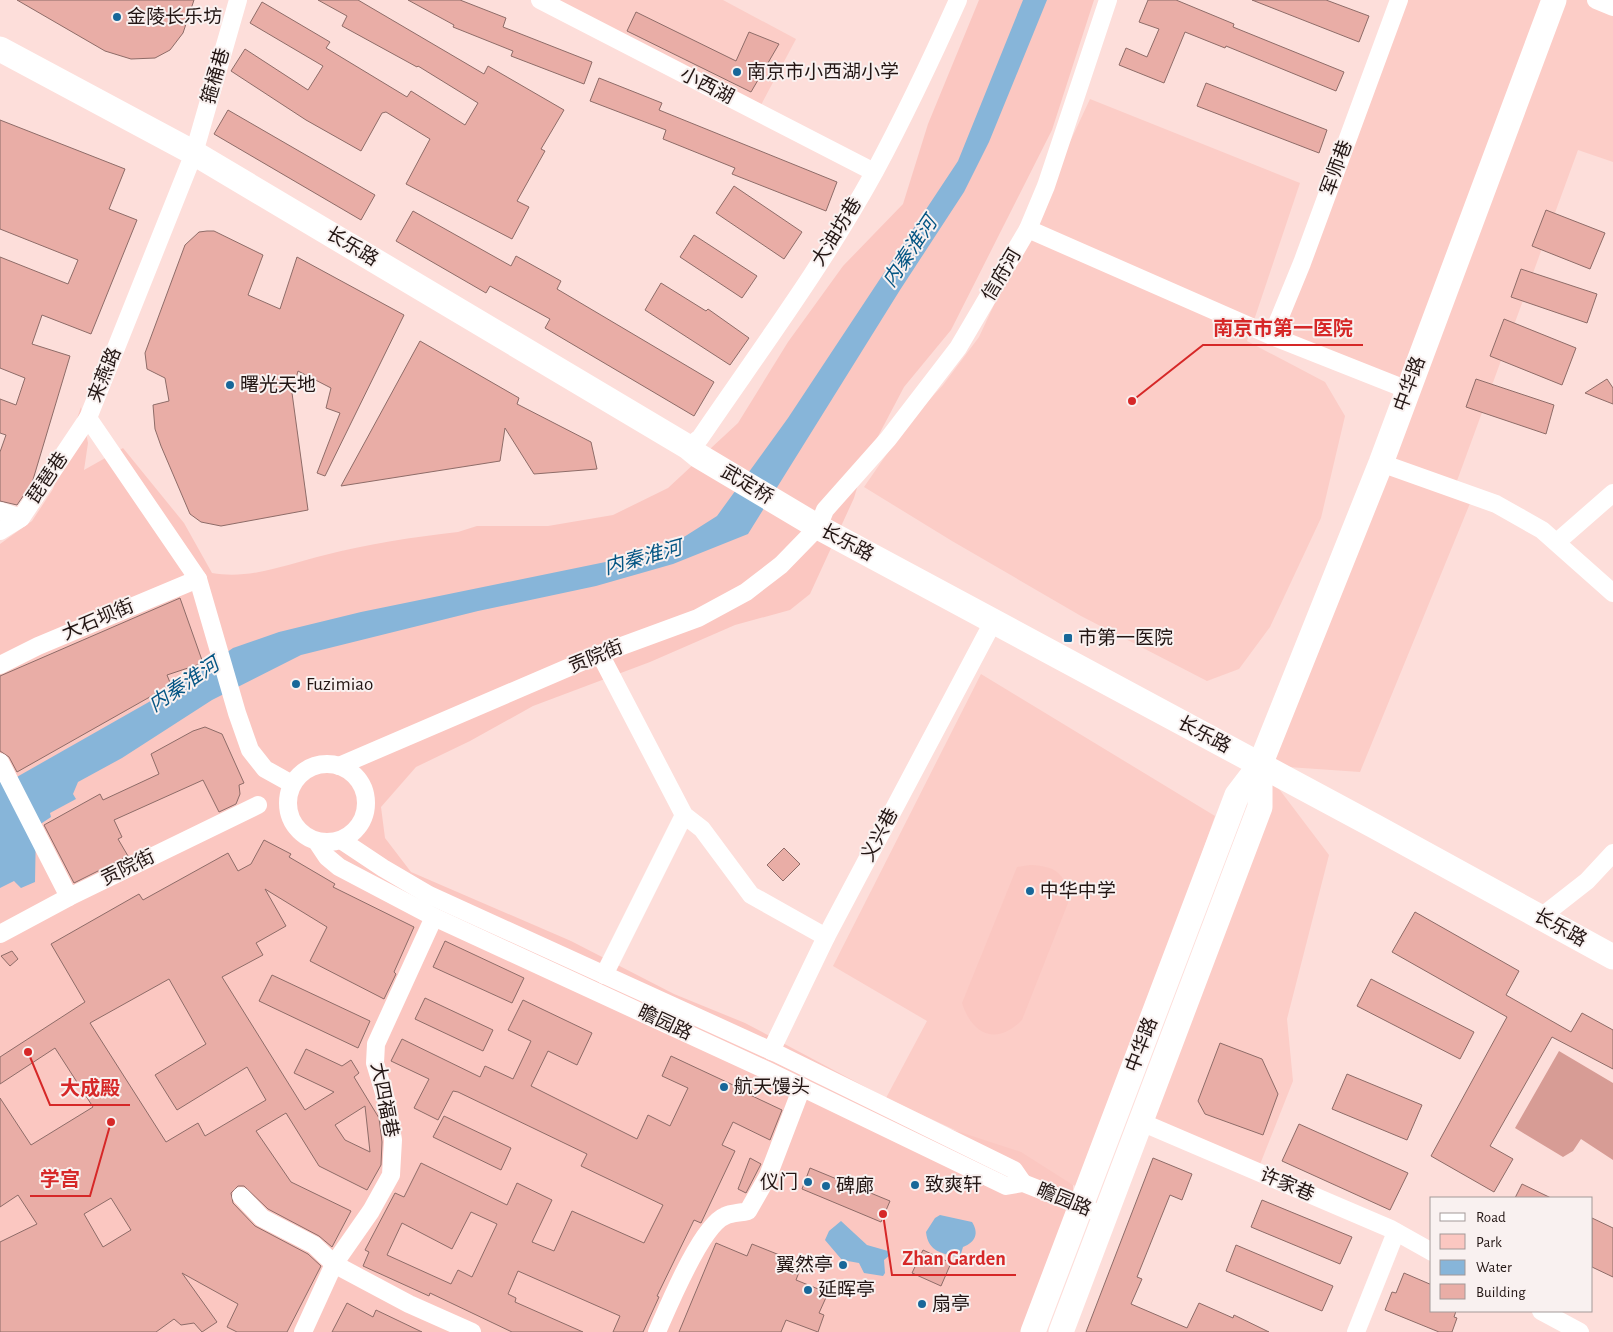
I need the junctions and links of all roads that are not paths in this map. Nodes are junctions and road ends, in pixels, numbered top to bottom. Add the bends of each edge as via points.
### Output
1 (238, 0) edge
2 (540, 0) edge
3 (958, 0) edge
4 (1108, 0) edge
5 (1399, 0) edge
6 (1554, 0) edge
7 (1596, 0) edge
8 (1613, 7) edge
9 (0, 49) edge
10 (194, 153) junction
11 (874, 172) junction
12 (1028, 229) junction
13 (1272, 336) junction
14 (1408, 390) junction
15 (88, 418) junction
16 (693, 451) junction
17 (1381, 463) junction
18 (1613, 493) edge
19 (0, 511) edge
20 (795, 514) joint
21 (20, 518) junction
22 (821, 519) junction
23 (0, 531) edge
24 (1557, 542) junction
25 (198, 579) junction
26 (1613, 593) edge
27 (993, 622) junction
28 (600, 654) junction
29 (0, 665) edge
30 (0, 762) edge
31 (1260, 764) junction
32 (339, 766) junction
33 (292, 784) junction
34 (258, 805) dead end
35 (684, 815) junction
36 (341, 840) junction
37 (317, 842) junction
38 (1613, 853) edge
39 (68, 898) junction
40 (434, 917) junction
41 (1542, 917) junction
42 (0, 934) edge
43 (826, 937) junction
44 (1613, 957) edge
45 (604, 975) junction
46 (752, 1042) junction
47 (773, 1052) junction
48 (743, 1060) junction
49 (768, 1071) junction
50 (802, 1087) junction
51 (1141, 1122) junction
52 (1023, 1183) junction
53 (241, 1196) dead end
54 (1105, 1216) junction
55 (1396, 1232) junction
56 (1430, 1251) edge
57 (334, 1264) junction
58 (1543, 1312) edge
59 (303, 1332) edge
60 (472, 1332) edge
61 (657, 1332) edge
62 (1033, 1332) edge
63 (1061, 1332) edge
64 (1356, 1332) edge
65 (1580, 1332) edge

1 - 10 street, 箍桶巷
2 - 11 street, 小西湖
3 - 11 street, 大油坊巷 via 923,80
4 - 12 street, 信府河 via 1046,186
5 - 13 street, 军师巷
6 - 14 main road, 中华路
7 - 8 street
9 - 10 main road, 长乐路
10 - 15 street, 来燕路
10 - 16 main road, 长乐路
11 - 16 street, 大油坊巷
12 - 13 street
12 - 22 street, 信府河 via 958,348
13 - 14 street
14 - 17 main road, 中华路
15 - 21 street, 琵琶巷
15 - 25 street, 来燕路
16 - 20 main road, 武定桥
17 - 24 street via 1496,504
17 - 31 main road, 中华路
18 - 24 street
19 - 21 street
20 - 22 main road, 长乐路
21 - 23 street, 琵琶巷
22 - 27 main road, 长乐路
22 - 28 street, 贡院街 via 781,565 746,592 698,618
24 - 26 street
25 - 29 street, 大石坝街
25 - 33 street, 来燕路 via 250,750 265,769
27 - 31 main road, 长乐路
27 - 43 street, 义兴巷
28 - 32 street, 贡院街
28 - 35 street
30 - 39 street
31 - 41 main road, 长乐路
31 - 51 main road, 中华路 via 1260,806
31 - 62 main road, 中华路 via 1237,794
32 - 33 street via 312,766
32 - 36 street via 360,783 366,796 362,822
33 - 37 street via 287,808 290,819 301,833
34 - 39 street, 贡院街
35 - 43 street via 702,829 751,895
35 - 45 street
36 - 37 street
36 - 45 street, 瞻园路 via 429,895
37 - 40 street, 瞻园路 via 339,867
38 - 41 street via 1587,881
39 - 42 street, 贡院街
40 - 48 street, 瞻园路
40 - 57 street, 大四福巷 via 376,1044 375,1063 387,1103 393,1140 391,1175 371,1211
41 - 44 main road, 长乐路
43 - 47 street, 义兴巷
45 - 46 street, 瞻园路
46 - 47 street, 瞻园路
46 - 48 street via 757,1048 756,1055 750,1061
47 - 49 street, 义兴巷 via 763,1058 763,1067
47 - 52 street, 瞻园路 via 1014,1170
48 - 49 street, 瞻园路
49 - 50 street, 瞻园路
50 - 52 street, 瞻园路 via 1006,1186
50 - 61 street via 768,1176 748,1211 723,1216 708,1232 683,1273
51 - 54 main road, 中华路
51 - 55 street, 许家巷
52 - 54 street, 瞻园路
53 - 57 street via 262,1218 314,1245
54 - 63 main road, 中华路
55 - 56 street, 许家巷
55 - 64 street
57 - 59 street, 大四福巷
57 - 60 street via 409,1304
58 - 65 street

